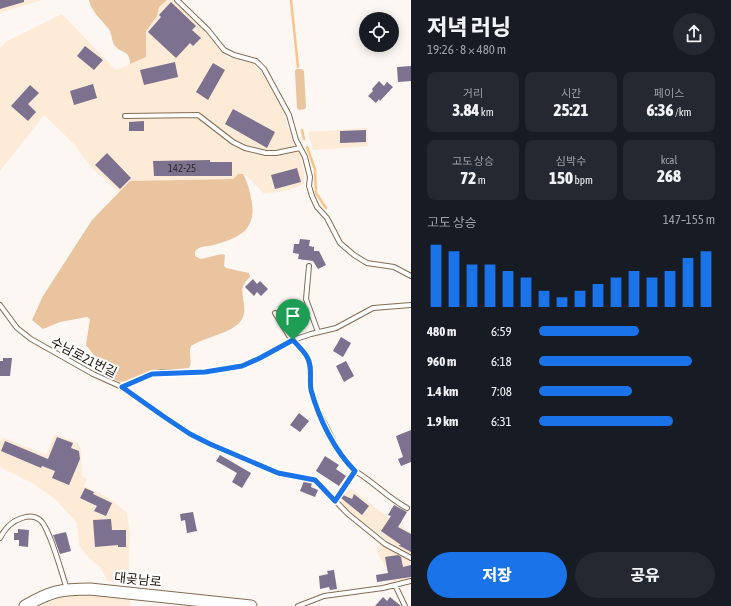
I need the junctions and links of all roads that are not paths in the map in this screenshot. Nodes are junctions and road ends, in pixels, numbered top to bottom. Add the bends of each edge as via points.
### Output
1 (177, 0) edge
2 (125, 116) dead end
3 (300, 148) junction
4 (309, 266) dead end
5 (411, 276) edge
6 (0, 305) edge
7 (411, 305) edge
8 (275, 313) dead end
9 (318, 332) junction
10 (293, 340) junction
11 (122, 387) junction
12 (355, 471) junction
13 (335, 501) junction
14 (407, 508) dead end
15 (0, 538) edge
16 (411, 558) edge
17 (411, 581) edge
18 (395, 585) junction
19 (67, 589) junction
20 (25, 606) edge
21 (251, 606) edge
22 (298, 606) edge
23 (405, 606) edge

1 - 3 lane via 208,30 224,50 256,61 264,69 289,115
2 - 3 lane via 198,115 245,148 276,153
3 - 5 lane via 308,165 312,196 340,243 367,263 394,267
4 - 9 lane via 306,299
6 - 11 lane, 수남로21번길 via 17,328 32,340
7 - 9 lane via 378,306 336,328
8 - 10 lane
9 - 10 lane
10 - 11 lane via 242,366 205,372 152,374
10 - 12 lane via 307,356 311,390 324,424 339,452
11 - 13 lane, 수남로21번길 via 190,434 278,473 315,480
12 - 13 lane
12 - 14 lane via 388,497
13 - 16 lane, 수남로21번길 via 385,544
15 - 19 lane via 15,520 33,517 40,520
17 - 18 lane
18 - 22 lane via 324,596
18 - 23 lane
19 - 20 street, 대곶남로 via 53,592
19 - 21 street, 대곶남로 via 98,589

